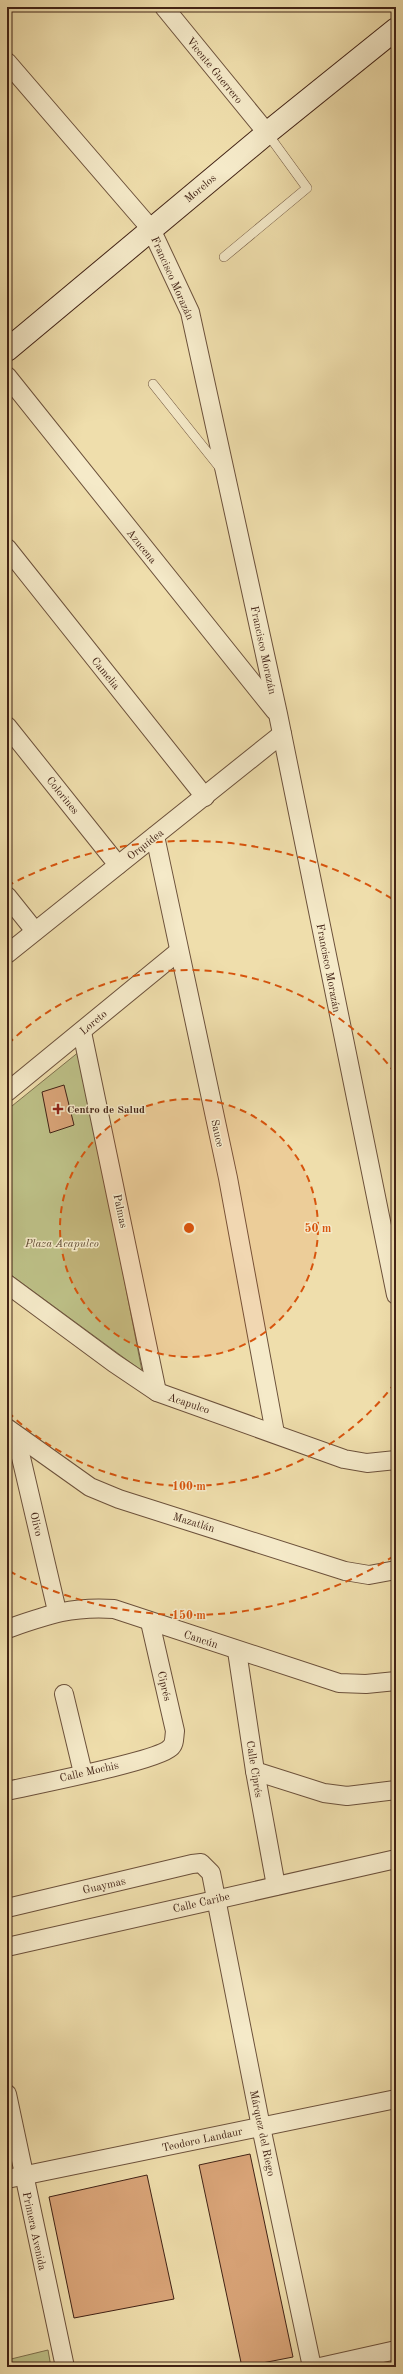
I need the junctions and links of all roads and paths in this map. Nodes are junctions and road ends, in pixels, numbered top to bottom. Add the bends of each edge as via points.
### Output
1 (164, 7) edge
2 (396, 29) edge
3 (7, 62) edge
4 (267, 133) junction
5 (151, 230) junction
6 (224, 257) dead end
7 (7, 350) edge
8 (7, 376) edge
9 (153, 384) dead end
10 (225, 474) junction
11 (7, 548) edge
12 (278, 714) junction
13 (7, 726) edge
14 (282, 734) junction
15 (205, 797) junction
16 (155, 836) junction
17 (118, 865) junction
18 (7, 896) edge
19 (35, 931) junction
20 (179, 951) junction
21 (7, 954) edge
22 (82, 1032) junction
23 (7, 1092) edge
24 (7, 1284) edge
25 (396, 1295) edge
26 (157, 1392) junction
27 (12, 1432) edge
28 (275, 1433) junction
29 (396, 1460) edge
30 (396, 1570) edge
31 (57, 1612) junction
32 (150, 1622) junction
33 (7, 1629) edge
34 (237, 1651) junction
35 (396, 1681) edge
36 (64, 1694) dead end
37 (170, 1749) joint
38 (255, 1771) junction
39 (83, 1773) junction
40 (396, 1790) edge
41 (7, 1791) edge
42 (396, 1859) edge
43 (201, 1863) joint
44 (276, 1886) junction
45 (216, 1899) junction
46 (7, 1908) edge
47 (7, 1947) edge
48 (7, 2094) edge
49 (396, 2099) edge
50 (261, 2127) junction
51 (15, 2178) edge
52 (396, 2350) edge
53 (65, 2367) edge
54 (312, 2367) edge
55 (320, 2367) edge

1 - 4 street, Vicente Guerrero
2 - 4 street, Morelos
3 - 5 street, Francisco Morazán
4 - 5 street, Morelos
4 - 6 lane via 307,188
5 - 7 street, Morelos
5 - 10 street, Francisco Morazán via 190,312
8 - 12 street, Azucena
9 - 10 lane
10 - 12 street, Francisco Morazán
11 - 15 street, Camelia
12 - 14 street, Francisco Morazán
13 - 17 street, Colorines
14 - 15 street, Orquídea
14 - 25 street, Francisco Morazán
15 - 16 street, Orquídea
16 - 17 street, Orquídea
16 - 20 street, Sauce
17 - 19 street, Orquídea
18 - 19 street
19 - 21 street, Orquídea
20 - 22 street, Loreto
20 - 28 street, Sauce via 228,1178
22 - 23 street, Loreto
22 - 26 street, Palmas
24 - 26 street, Acapulco via 114,1364
26 - 28 street, Acapulco
27 - 30 street, Mazatlán via 90,1487 119,1498 345,1571 369,1575
27 - 31 street, Olivo
28 - 29 street, Acapulco via 344,1459 366,1464
31 - 32 street, Cancún via 89,1608 114,1609
31 - 33 street, Cancún
32 - 34 street, Cancún
32 - 37 street, Ciprés via 175,1731
34 - 35 street, Cancún via 339,1683
34 - 38 street, Calle Ciprés
36 - 39 street
37 - 39 street, Calle Mochis via 147,1758
38 - 40 street via 324,1793 347,1796
38 - 44 street, Calle Ciprés
39 - 41 street, Calle Mochis
42 - 44 street, Calle Caribe
43 - 45 street, Márquez del Riego via 211,1873
43 - 46 street, Guaymas
44 - 45 street, Calle Caribe
45 - 47 street, Calle Caribe
45 - 50 street, Márquez del Riego
48 - 51 street, Primera Avenida
49 - 50 street, Teodoro Landaur
50 - 51 street, Teodoro Landaur
50 - 54 street, Márquez del Riego
51 - 53 street, Primera Avenida
52 - 55 street

